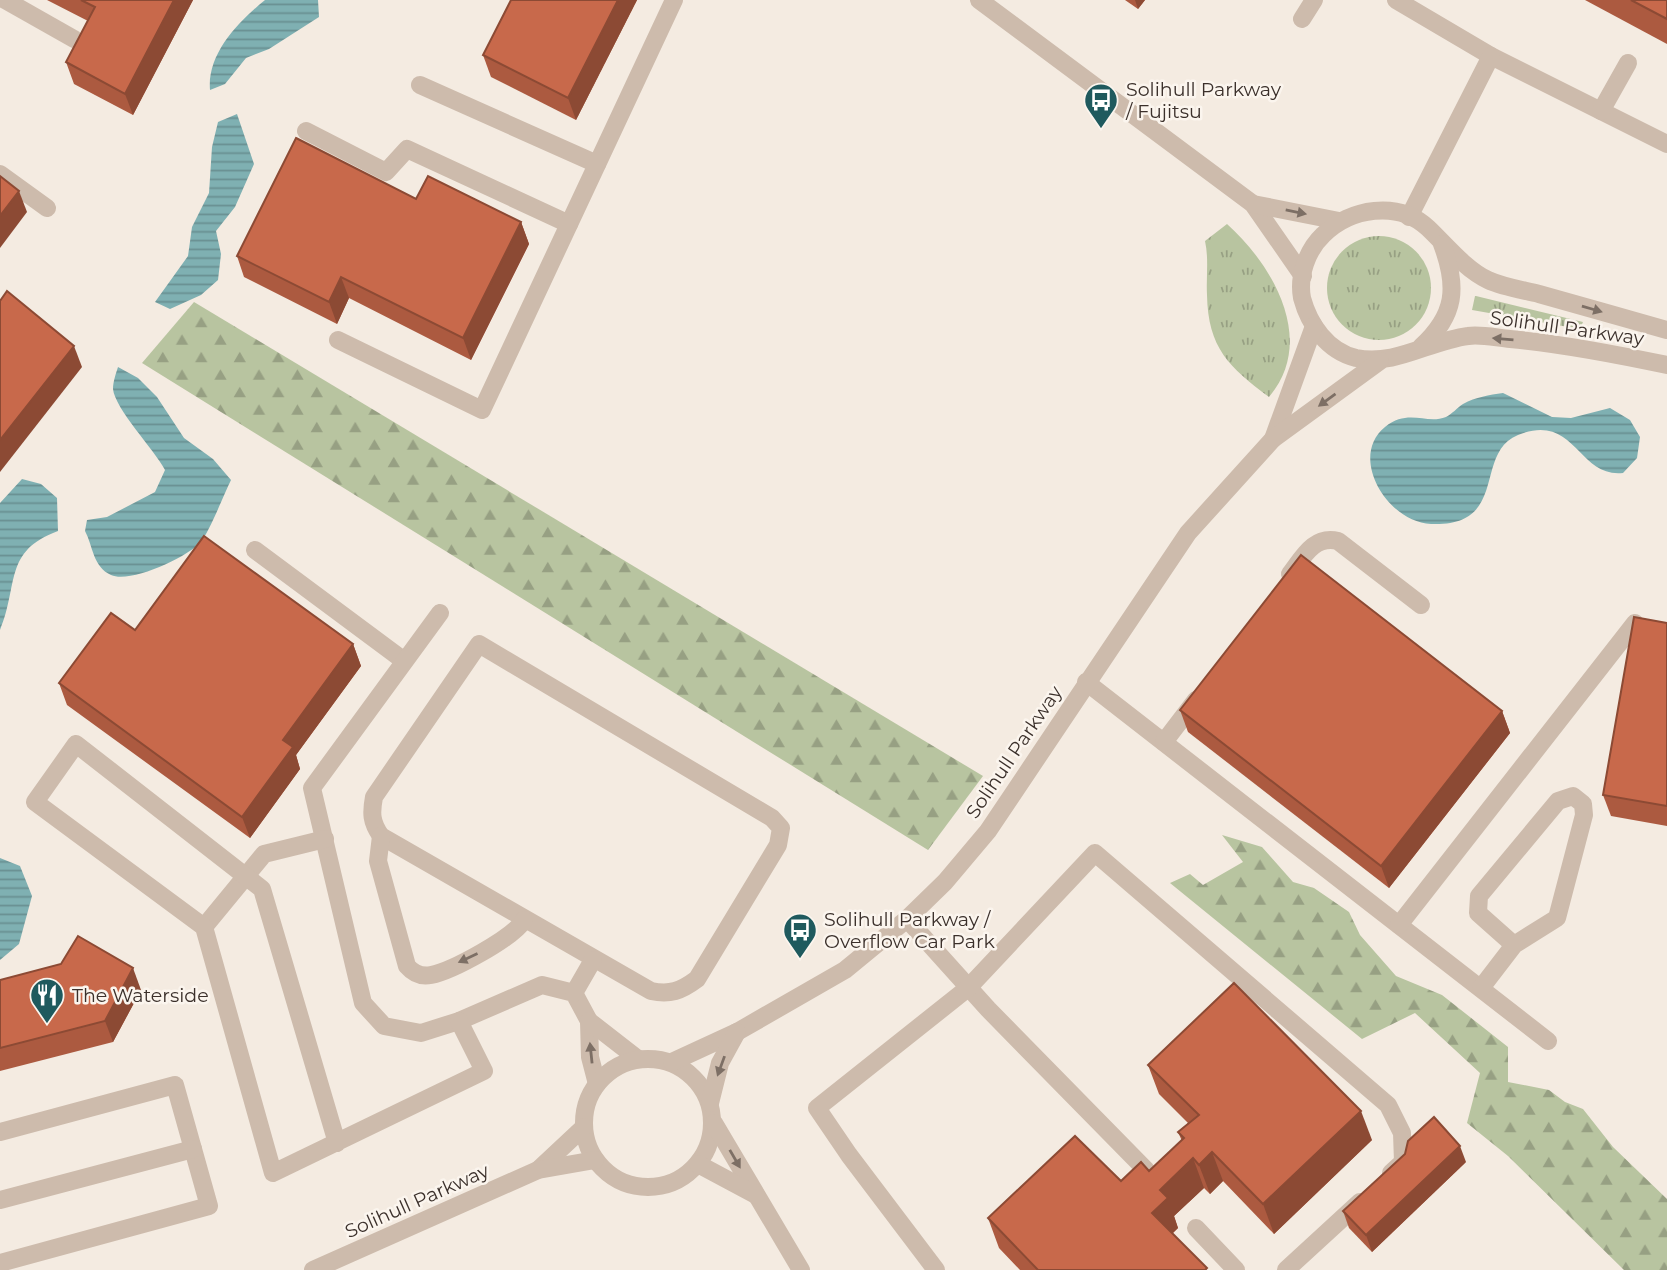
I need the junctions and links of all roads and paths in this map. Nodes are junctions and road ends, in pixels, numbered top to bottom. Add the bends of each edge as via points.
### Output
1 (5, 0) edge
2 (674, 0) edge
3 (979, 0) edge
4 (1314, 0) edge
5 (1396, 0) edge
6 (1302, 19) dead end
7 (74, 39) dead end
8 (1491, 56) junction
9 (1628, 63) dead end
10 (420, 85) dead end
11 (1601, 111) junction
12 (306, 131) dead end
13 (1667, 144) edge
14 (597, 164) junction
15 (0, 174) edge
16 (1253, 204) junction
17 (47, 208) dead end
18 (1409, 217) junction
19 (1339, 221) junction
20 (569, 224) junction
21 (1442, 244) junction
22 (1303, 276) junction
23 (1314, 326) junction
24 (1667, 330) edge
25 (338, 340) dead end
26 (1420, 348) junction
27 (1381, 361) junction
28 (1667, 365) edge
29 (1273, 439) junction
30 (255, 550) dead end
31 (1276, 593) edge
32 (1421, 605) dead end
33 (440, 613) dead end
34 (1636, 623) edge
35 (403, 660) junction
36 (1086, 682) junction
37 (1204, 689) edge
38 (1164, 742) junction
39 (381, 836) junction
40 (325, 839) junction
41 (247, 876) junction
42 (907, 919) junction
43 (524, 920) junction
44 (1399, 925) junction
45 (204, 927) junction
46 (1514, 944) junction
47 (593, 960) junction
48 (968, 988) junction
49 (1481, 988) junction
50 (574, 993) junction
51 (459, 1021) junction
52 (589, 1021) junction
53 (737, 1032) junction
54 (1548, 1041) dead end
55 (638, 1059) junction
56 (672, 1062) junction
57 (597, 1083) junction
58 (710, 1103) junction
59 (714, 1123) junction
60 (584, 1128) junction
61 (0, 1132) edge
62 (337, 1143) junction
63 (193, 1149) junction
64 (595, 1160) junction
65 (698, 1164) junction
66 (538, 1170) junction
67 (1146, 1170) edge
68 (756, 1195) junction
69 (0, 1200) edge
70 (1196, 1228) dead end
71 (0, 1264) edge
72 (313, 1270) edge
73 (801, 1270) edge
74 (936, 1270) edge
75 (1236, 1270) edge
76 (1286, 1270) edge

1 - 7 street
2 - 14 street
3 - 16 street
4 - 6 street
5 - 8 street
8 - 11 street
8 - 18 street
9 - 11 street
10 - 14 street
11 - 13 street
12 - 20 street via 386,172 407,149
14 - 20 street
15 - 17 street
16 -> 19 street
16 - 22 street
18 - 19 street, Solihull Parkway via 1386,211 1362,212
18 - 21 street, Solihull Parkway via 1427,226
19 - 22 street, Solihull Parkway via 1308,254
20 - 25 street via 482,410
21 -> 24 street, Solihull Parkway via 1488,280
21 - 26 street, Solihull Parkway via 1451,268 1452,295 1435,335
22 - 23 street, Solihull Parkway via 1305,310
23 - 27 street, Solihull Parkway via 1344,354
23 - 29 street
26 - 27 street, Solihull Parkway
28 -> 26 street, Solihull Parkway via 1602,351 1470,335
27 -> 29 street
29 - 36 street, Solihull Parkway via 1188,533
30 - 35 street
31 - 32 street via 1309,550 1328,538
33 - 35 street
34 - 44 street
35 - 40 street via 312,788
36 - 38 street
36 - 42 street, Solihull Parkway via 988,831
37 - 38 street
38 - 44 street
39 - 43 street
43 -> 39 street via 496,945 432,975 413,972 407,966 378,861
39 - 47 street via 371,814 374,797 479,644 772,818 781,828 778,845 697,979 685,989 667,994 651,991
40 - 41 street via 264,854
40 - 51 street via 363,1003 384,1026 421,1033
41 - 45 street
41 - 45 street via 76,744 35,802
41 - 62 street via 262,889
42 - 48 street
42 - 53 street, Solihull Parkway via 845,970
43 - 47 street
44 - 49 street
45 - 62 street via 273,1173
46 - 46 street via 1478,913 1479,896 1558,801 1573,796 1583,804 1584,815 1557,918
46 - 49 street
47 - 50 street
48 - 67 street
48 - 74 street via 817,1108
48 - 76 street via 1095,853 1388,1105 1402,1133 1403,1162
49 - 54 street
50 - 51 street via 542,985
50 - 52 street
51 - 62 street via 484,1071
52 - 55 street
57 -> 52 street via 590,1057
53 - 56 street, Solihull Parkway
53 -> 58 street via 720,1063
55 - 56 street
55 - 57 street via 612,1070
56 - 58 street via 700,1083
57 - 60 street via 588,1098
58 - 59 street
59 - 65 street via 710,1144
59 -> 68 street
60 - 64 street
60 - 66 street, Solihull Parkway
61 - 63 street via 175,1086
63 - 69 street
63 - 71 street via 209,1206
64 - 65 street via 622,1183 643,1188 684,1178
64 - 66 street, Solihull Parkway
65 - 68 street
66 - 72 street, Solihull Parkway
68 - 73 street
70 - 75 street

